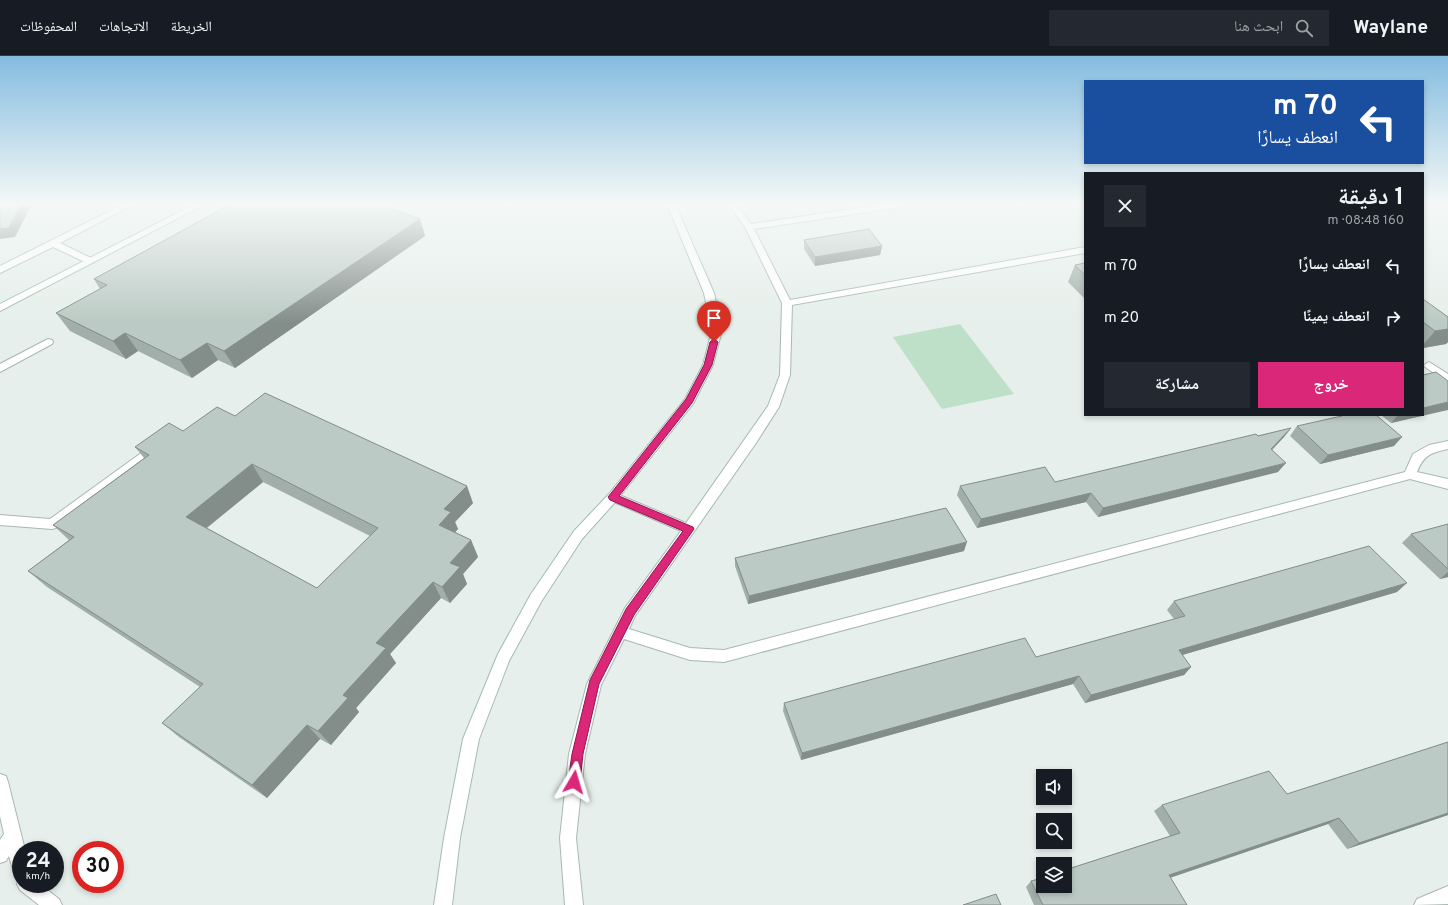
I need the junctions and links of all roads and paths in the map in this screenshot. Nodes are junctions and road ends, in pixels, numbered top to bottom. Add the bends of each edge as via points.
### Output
1 (51, 244) edge
2 (53, 244) edge
3 (124, 244) edge
4 (688, 244) edge
5 (757, 244) edge
6 (1084, 250) edge
7 (90, 261) junction
8 (0, 270) edge
9 (787, 303) junction
10 (0, 308) edge
11 (48, 342) dead end
12 (1429, 365) dead end
13 (0, 369) edge
14 (1448, 379) edge
15 (168, 438) edge
16 (1448, 445) edge
17 (1410, 475) junction
18 (1448, 484) edge
19 (613, 497) junction
20 (0, 520) edge
21 (689, 529) junction
22 (620, 632) junction
23 (0, 782) edge
24 (13, 835) junction
25 (14, 841) edge
26 (0, 855) edge
27 (38, 893) edge
28 (1448, 895) edge
29 (439, 904) edge
30 (53, 905) edge
31 (574, 905) edge
32 (1423, 905) edge

1 - 8 street
2 - 7 street
3 - 7 street
4 - 19 street via 709,293 717,330 708,365 689,400
5 - 9 street
6 - 9 street
7 - 10 street
9 - 21 street via 785,374 773,407
11 - 13 street
12 - 14 street
15 - 20 street via 52,524
16 - 17 street via 1433,448 1417,457
17 - 18 street
17 - 22 street via 724,656 690,654
19 - 21 street
19 - 29 street via 578,535 536,598 503,659 471,739
21 - 22 street via 630,612
22 - 31 street via 594,684 577,754 568,838
23 - 24 street
24 - 25 street
24 - 26 street
27 - 30 street
28 - 32 street

